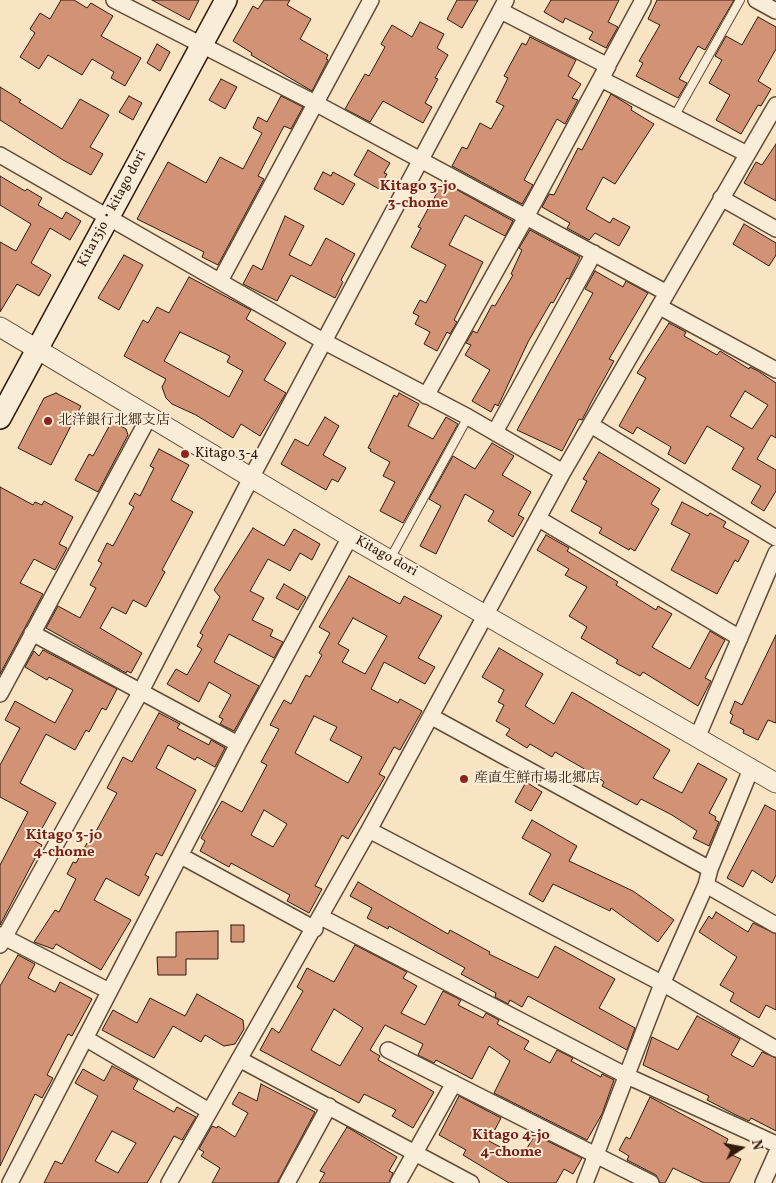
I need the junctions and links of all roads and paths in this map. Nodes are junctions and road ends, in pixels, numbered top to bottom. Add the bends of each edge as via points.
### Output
1 (114, 0) edge
2 (226, 0) edge
3 (371, 0) edge
4 (643, 0) edge
5 (740, 0) edge
6 (756, 0) edge
7 (504, 5) edge
8 (776, 11) edge
9 (202, 45) junction
10 (608, 66) junction
11 (315, 103) junction
12 (776, 105) edge
13 (674, 117) junction
14 (0, 154) edge
15 (746, 154) junction
16 (423, 160) junction
17 (721, 198) junction
18 (526, 217) junction
19 (108, 218) junction
20 (776, 229) edge
21 (594, 253) junction
22 (220, 281) junction
23 (668, 293) junction
24 (660, 306) junction
25 (0, 326) edge
26 (325, 342) junction
27 (38, 348) junction
28 (776, 370) edge
29 (426, 396) junction
30 (149, 416) junction
31 (468, 417) junction
32 (0, 418) edge
33 (591, 425) junction
34 (495, 432) junction
35 (563, 472) junction
36 (251, 478) junction
37 (539, 519) junction
38 (350, 537) junction
39 (776, 538) edge
40 (776, 553) edge
41 (390, 559) junction
42 (486, 615) junction
43 (32, 633) junction
44 (740, 638) junction
45 (141, 691) junction
46 (0, 694) edge
47 (432, 716) junction
48 (697, 738) junction
49 (238, 744) junction
50 (751, 769) junction
51 (776, 783) edge
52 (369, 830) junction
53 (181, 856) junction
54 (710, 869) junction
55 (706, 885) junction
56 (318, 923) junction
57 (776, 925) edge
58 (1, 939) edge
59 (662, 984) junction
60 (109, 992) junction
61 (85, 1038) junction
62 (776, 1049) edge
63 (388, 1050) dead end
64 (239, 1059) junction
65 (627, 1076) junction
66 (454, 1083) junction
67 (329, 1106) junction
68 (209, 1110) junction
69 (776, 1144) edge
70 (415, 1152) junction
71 (776, 1154) edge
72 (597, 1156) junction
73 (10, 1183) edge
74 (169, 1183) edge
75 (287, 1183) edge
76 (398, 1183) edge
77 (471, 1183) edge
78 (585, 1183) edge
79 (651, 1183) edge
80 (763, 1183) edge

1 - 9 street
2 - 9 main road, Kita13jo・kitago dori
3 - 11 street
4 - 10 street
5 - 13 lane
6 - 8 street
7 - 10 street
7 - 16 street
9 - 11 street
9 - 19 main road, Kita13jo・kitago dori
10 - 13 street via 601,79
10 - 18 street
11 - 16 street
11 - 22 street
12 - 15 street
13 - 15 street
14 - 19 street
15 - 17 street
16 - 18 street
16 - 26 street
17 - 20 street
17 - 23 street
18 - 21 street
18 - 29 street
19 - 22 street
19 - 27 main road, Kita13jo・kitago dori
21 - 23 street
21 - 34 street
22 - 26 street
23 - 24 street
24 - 28 street
24 - 33 street
25 - 27 street, Kitago dori
26 - 29 street
26 - 36 street
27 - 30 street, Kitago dori
27 - 32 main road, Kita13jo・kitago dori
29 - 31 street
30 - 36 street, Kitago dori
30 - 43 street
31 - 34 street
31 - 41 lane
33 - 35 street
33 - 39 street
34 - 35 street
35 - 37 street
36 - 38 street, Kitago dori
36 - 45 street
37 - 42 street
37 - 44 street
38 - 41 street, Kitago dori
38 - 49 street
40 - 44 street
41 - 42 street, Kitago dori
42 - 47 street
42 - 48 street, Kitago dori
43 - 45 street
43 - 46 street
44 - 48 street
45 - 49 street
45 - 58 street
47 - 52 street
47 - 54 street
48 - 50 street, Kitago dori
49 - 53 street
50 - 51 street, Kitago dori
50 - 54 street
52 - 56 street
52 - 59 street
53 - 56 street
53 - 60 street
54 - 55 street
55 - 57 street
55 - 59 street
56 - 64 street
56 - 65 street
58 - 60 street
59 - 62 street
59 - 65 street
60 - 61 street
61 - 68 street
61 - 73 street
63 - 66 street
64 - 67 street
64 - 68 street
65 - 69 street
65 - 72 street
66 - 70 street
66 - 72 street
67 - 70 street
67 - 75 street
68 - 74 street
70 - 76 street
70 - 77 street
71 - 80 street
72 - 78 street
72 - 79 street

